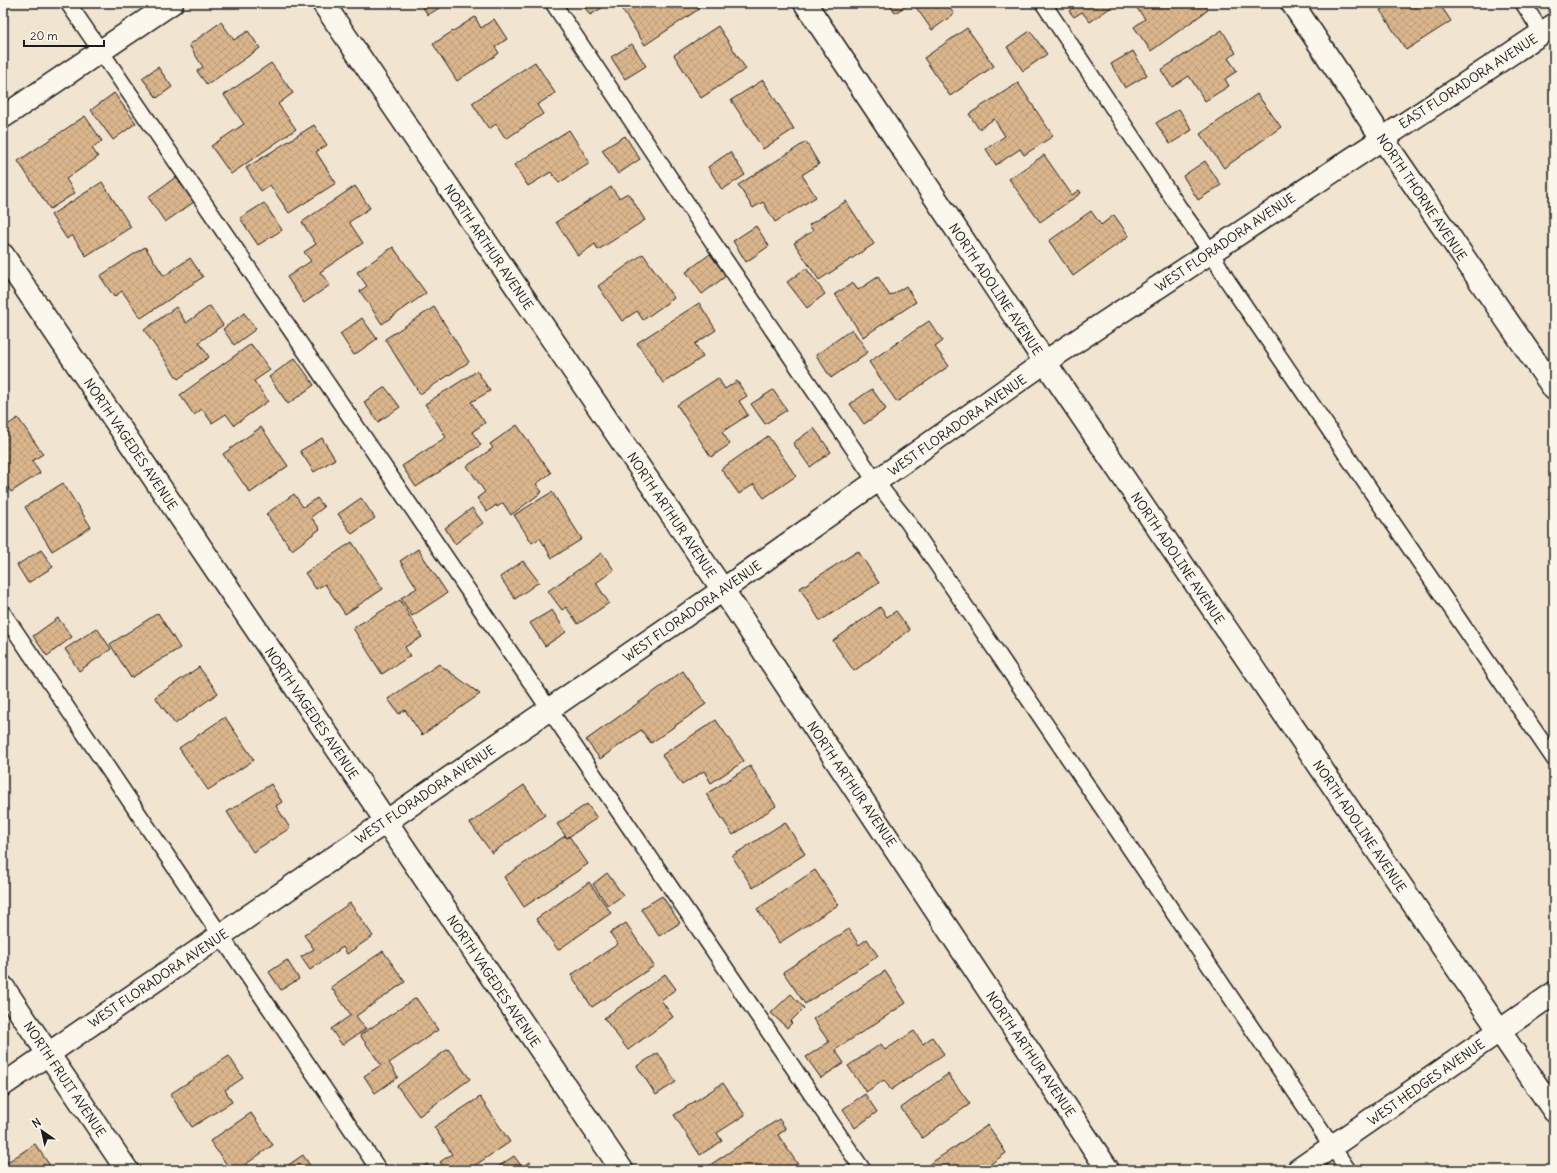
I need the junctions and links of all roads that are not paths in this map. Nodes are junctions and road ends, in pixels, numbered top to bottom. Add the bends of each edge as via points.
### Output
1 (68, 3) edge
2 (172, 3) edge
3 (323, 3) edge
4 (553, 3) edge
5 (805, 3) edge
6 (1043, 3) edge
7 (1292, 3) edge
8 (1523, 3) edge
9 (1548, 29) edge
10 (100, 51) junction
11 (3, 117) edge
12 (1382, 138) junction
13 (1211, 252) junction
14 (3, 255) edge
15 (1045, 362) junction
16 (1554, 389) edge
17 (876, 482) junction
18 (723, 590) junction
19 (3, 614) edge
20 (548, 710) junction
21 (1554, 759) edge
22 (385, 822) junction
23 (220, 935) junction
24 (3, 987) edge
25 (1554, 993) edge
26 (1500, 1031) junction
27 (47, 1054) junction
28 (3, 1085) edge
29 (1554, 1111) edge
30 (1332, 1147) junction
31 (127, 1170) edge
32 (379, 1170) edge
33 (622, 1170) edge
34 (863, 1170) edge
35 (1108, 1170) edge
36 (1298, 1170) edge
37 (1348, 1170) edge

1 - 10 lane
2 - 10 street
3 - 18 street, NORTH ARTHUR AVENUE
4 - 17 lane
5 - 15 street, NORTH ADOLINE AVENUE
6 - 13 lane
7 - 12 street, NORTH THORNE AVENUE
8 - 9 lane
9 - 12 street, EAST FLORADORA AVENUE
10 - 11 street
10 - 20 lane
12 - 13 street, WEST FLORADORA AVENUE
12 - 16 street, NORTH THORNE AVENUE
13 - 15 street, WEST FLORADORA AVENUE
13 - 21 lane via 1227,280
14 - 22 street, NORTH VAGEDES AVENUE
15 - 17 street, WEST FLORADORA AVENUE
15 - 26 street, NORTH ADOLINE AVENUE
17 - 18 street, WEST FLORADORA AVENUE
17 - 30 lane via 907,521 979,626
18 - 20 street, WEST FLORADORA AVENUE
18 - 35 street, NORTH ARTHUR AVENUE
19 - 23 lane
20 - 22 street, WEST FLORADORA AVENUE
20 - 34 lane
22 - 23 street, WEST FLORADORA AVENUE
22 - 33 street, NORTH VAGEDES AVENUE
23 - 27 street, WEST FLORADORA AVENUE
23 - 32 lane
24 - 27 street, NORTH FRUIT AVENUE
25 - 26 street, WEST HEDGES AVENUE
26 - 29 street, NORTH ADOLINE AVENUE
26 - 30 street, WEST HEDGES AVENUE
27 - 28 street, WEST FLORADORA AVENUE
27 - 31 street, NORTH FRUIT AVENUE
30 - 36 street, WEST HEDGES AVENUE
30 - 37 lane

